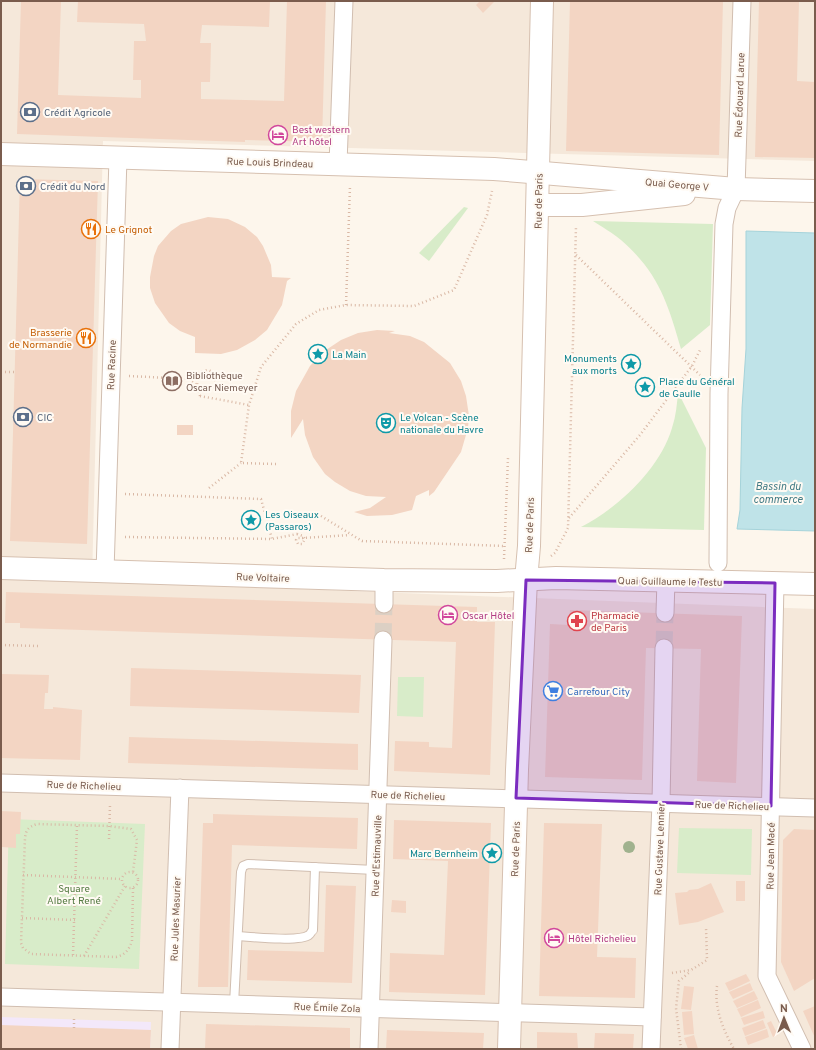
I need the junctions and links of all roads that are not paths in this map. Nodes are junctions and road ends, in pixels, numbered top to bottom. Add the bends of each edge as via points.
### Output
1 (344, 1) edge
2 (542, 1) edge
3 (742, 1) edge
4 (1, 154) edge
5 (118, 158) junction
6 (338, 164) junction
7 (539, 172) junction
8 (736, 189) junction
9 (815, 191) edge
10 (538, 205) junction
11 (718, 563) dead end
12 (1, 568) edge
13 (105, 572) junction
14 (384, 580) junction
15 (526, 580) junction
16 (666, 580) junction
17 (775, 583) junction
18 (815, 584) edge
19 (384, 604) tunnel mouth
20 (665, 613) tunnel mouth
21 (383, 640) tunnel mouth
22 (664, 648) tunnel mouth
23 (1, 783) edge
24 (180, 788) junction
25 (378, 794) junction
26 (516, 798) junction
27 (661, 803) junction
28 (771, 806) junction
29 (815, 808) edge
30 (315, 867) junction
31 (375, 870) junction
32 (239, 936) junction
33 (1, 996) edge
34 (172, 1002) junction
35 (234, 1004) junction
36 (370, 1008) junction
37 (510, 1013) junction
38 (652, 1017) junction
39 (170, 1049) edge
40 (369, 1049) edge
41 (509, 1049) edge
42 (651, 1049) edge
43 (802, 1049) edge

1 - 6 street
2 - 7 main road, Rue de Paris
3 - 8 street, Rue Édouard Larue
4 - 5 main road, Rue Louis Brindeau
5 - 6 main road, Rue Louis Brindeau
5 - 13 street, Rue Racine
6 - 7 main road, Rue Louis Brindeau
7 - 8 main road, Quai George V
7 - 10 main road, Rue de Paris
8 - 9 main road, Quai George V
8 - 10 main road via 574,206
8 - 11 street via 727,208 724,224
10 - 15 main road, Rue de Paris
12 - 13 main road, Rue Voltaire
13 - 14 main road, Rue Voltaire
14 - 15 main road, Rue Voltaire
14 - 19 street
15 - 16 main road, Quai Guillaume le Testu
15 - 26 main road, Rue de Paris
16 - 17 main road, Quai Guillaume le Testu
16 - 20 street
17 - 18 main road, Quai Guillaume le Testu
17 - 28 street, Rue Jean Macé
21 - 25 street, Rue d'Estimauville
22 - 27 street, Rue Gustave Lennier
23 - 24 street, Rue de Richelieu
24 - 25 street, Rue de Richelieu
24 - 34 street, Rue Jules Masurier
25 - 26 street, Rue de Richelieu
25 - 31 street, Rue d'Estimauville
26 - 27 street, Rue de Richelieu
26 - 37 main road, Rue de Paris
27 - 28 street, Rue de Richelieu
27 - 38 street, Rue Gustave Lennier
28 - 29 street, Rue de Richelieu
28 - 43 street, Rue Jean Macé via 767,976
30 - 31 lane
30 - 32 lane via 313,930 309,935 277,938
30 - 32 lane via 248,864 243,866
31 - 36 street, Rue d'Estimauville
32 - 35 lane
33 - 34 street, Rue Émile Zola
34 - 35 street, Rue Émile Zola
34 - 39 street, Rue Jules Masurier
35 - 36 street, Rue Émile Zola
36 - 37 street, Rue Émile Zola
36 - 40 street, Rue d'Estimauville
37 - 38 street, Rue Émile Zola
37 - 41 main road, Rue de Paris
38 - 42 street, Rue Gustave Lennier

